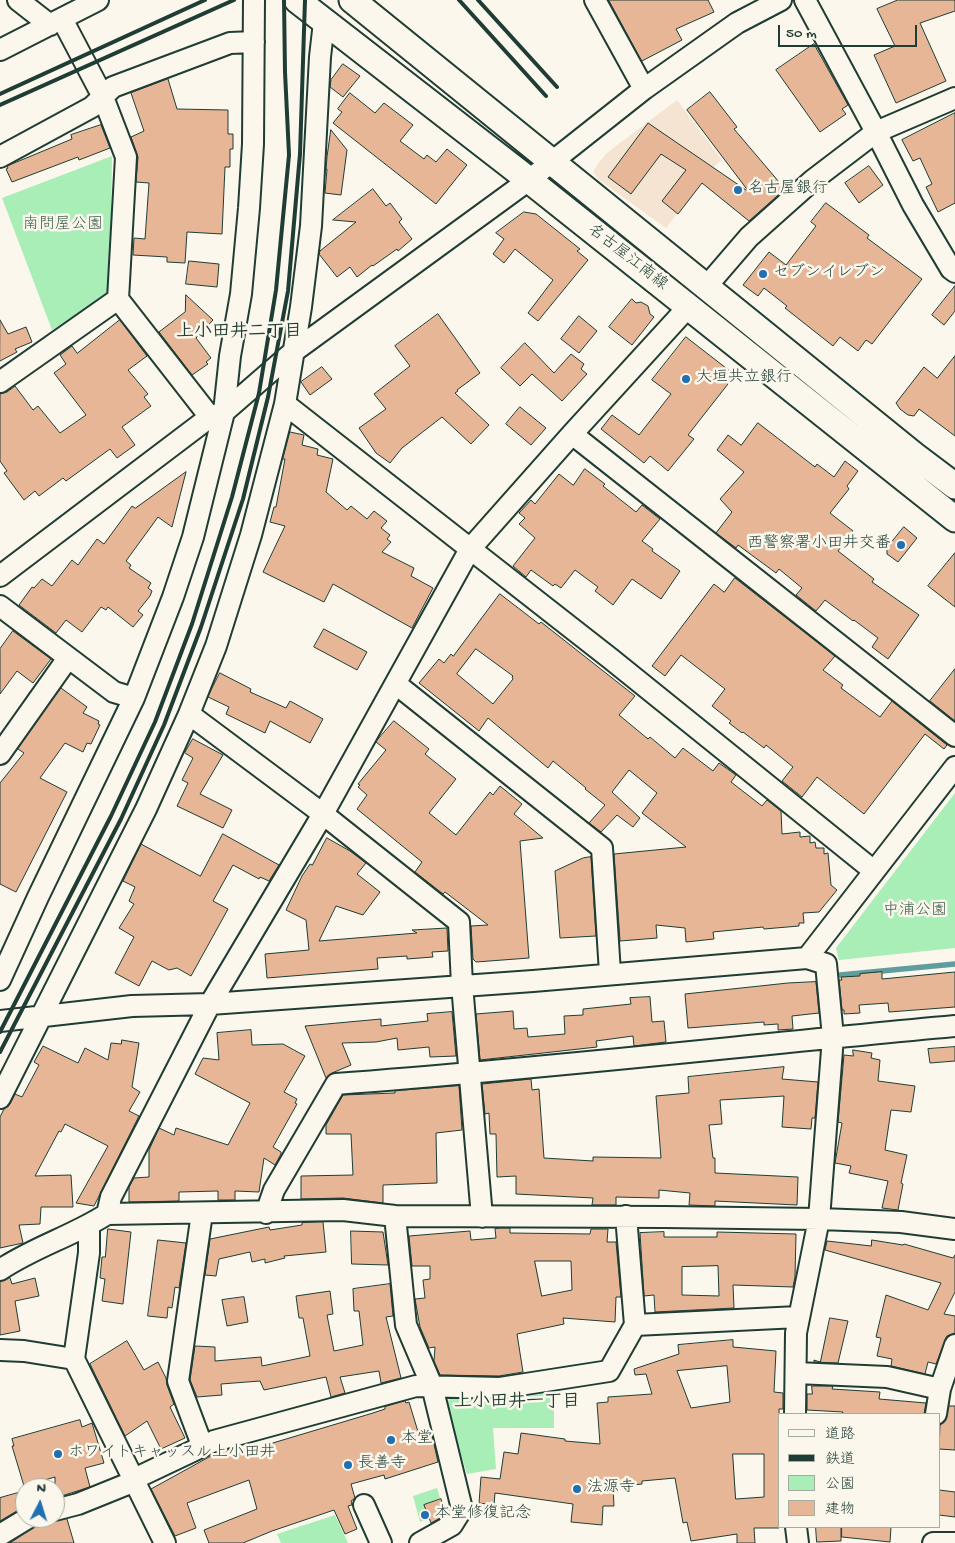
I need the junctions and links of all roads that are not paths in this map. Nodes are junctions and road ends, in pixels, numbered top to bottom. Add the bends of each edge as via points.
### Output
1 (18, 0) edge
2 (98, 0) edge
3 (254, 0) edge
4 (297, 0) edge
5 (352, 0) edge
6 (595, 0) edge
7 (781, 0) edge
8 (805, 0) edge
9 (56, 22) junction
10 (324, 22) junction
11 (254, 42) junction
12 (0, 50) edge
13 (644, 89) junction
14 (103, 97) junction
15 (955, 98) edge
16 (876, 132) junction
17 (0, 157) edge
18 (552, 162) junction
19 (529, 180) junction
20 (955, 272) edge
21 (706, 287) junction
22 (118, 299) junction
23 (689, 306) junction
24 (293, 352) junction
25 (0, 382) edge
26 (285, 404) junction
27 (217, 414) junction
28 (572, 434) junction
29 (955, 486) edge
30 (955, 519) edge
31 (470, 549) junction
32 (0, 576) edge
33 (0, 606) edge
34 (68, 658) junction
35 (396, 684) junction
36 (134, 698) junction
37 (190, 714) junction
38 (955, 736) edge
39 (0, 754) edge
40 (955, 767) edge
41 (323, 814) junction
42 (874, 871) junction
43 (807, 958) junction
44 (610, 973) junction
45 (0, 980) edge
46 (462, 985) junction
47 (210, 1004) junction
48 (42, 1015) junction
49 (0, 1021) edge
50 (955, 1026) edge
51 (833, 1037) junction
52 (470, 1074) junction
53 (0, 1098) edge
54 (202, 1213) junction
55 (266, 1213) junction
56 (107, 1214) junction
57 (395, 1216) junction
58 (626, 1216) junction
59 (482, 1217) junction
60 (819, 1220) junction
61 (89, 1226) junction
62 (955, 1229) edge
63 (0, 1270) edge
64 (798, 1317) junction
65 (635, 1325) junction
66 (955, 1345) edge
67 (0, 1350) edge
68 (74, 1359) junction
69 (796, 1373) junction
70 (432, 1386) junction
71 (940, 1390) junction
72 (795, 1413) edge
73 (936, 1413) edge
74 (202, 1445) junction
75 (135, 1480) junction
76 (364, 1505) dead end
77 (65, 1507) edge
78 (15, 1527) edge
79 (796, 1528) edge
80 (0, 1535) edge
81 (165, 1543) edge
82 (381, 1543) edge
83 (421, 1543) edge
84 (798, 1543) edge
85 (933, 1543) edge
86 (955, 1543) edge

1 - 9 street
2 - 9 street
3 - 11 street
4 - 10 main road, 名古屋江南線
5 - 18 main road, 名古屋江南線
6 - 13 street
7 - 13 street via 737,24
8 - 16 street
9 - 12 street
9 - 14 street
10 - 19 main road, 名古屋江南線
10 - 24 street via 311,226
11 - 14 street via 230,43 114,87
11 - 27 street via 253,144 241,294
13 - 18 street
14 - 17 street via 92,107
14 - 22 street via 126,157
15 - 16 street
16 - 20 street via 913,205
16 - 21 street via 813,180 749,237
18 - 19 street
18 - 21 main road, 名古屋江南線
19 - 23 main road, 名古屋江南線
19 - 24 street
21 - 29 main road, 名古屋江南線
22 - 25 street
22 - 27 street
23 - 28 street
23 - 30 main road, 名古屋江南線
24 - 26 street
24 - 27 street
26 - 31 street
26 - 37 street via 251,535 216,646
27 - 32 street
27 - 36 street via 193,537
28 - 31 street
28 - 38 street
31 - 35 street
31 - 42 street
33 - 34 street
34 - 36 street via 114,692
34 - 39 street
35 - 41 street
35 - 44 street via 602,848
36 - 45 street
37 - 41 street
37 - 48 street
40 - 42 street
41 - 46 street via 459,922
41 - 47 street
42 - 43 street
43 - 44 street
43 - 51 street via 826,964
44 - 46 street
46 - 47 street
46 - 52 street
47 - 48 street via 132,1006
47 - 56 street via 111,1197
48 - 49 street
48 - 53 street
50 - 51 street
51 - 52 street
51 - 60 street
52 - 55 street via 336,1084 274,1190
52 - 59 street
54 - 55 street
54 - 56 street
54 - 74 street via 178,1380
55 - 57 street via 344,1210
56 - 61 street
57 - 59 street
57 - 70 street via 406,1325
58 - 59 street
58 - 60 street
58 - 65 street
60 - 62 street via 901,1222
60 - 64 street
61 - 63 street via 19,1257
61 - 68 street via 89,1253
64 - 65 street
64 - 69 street
65 - 70 street via 609,1371 500,1388
66 - 71 street
67 - 68 street
68 - 75 street
69 - 71 street via 887,1376
69 - 72 street
70 - 74 street via 416,1386
70 - 83 street via 462,1509 452,1525
71 - 73 street
74 - 75 street
75 - 77 street
75 - 81 street
76 - 82 street
78 - 80 street
79 - 84 street
85 - 86 street

